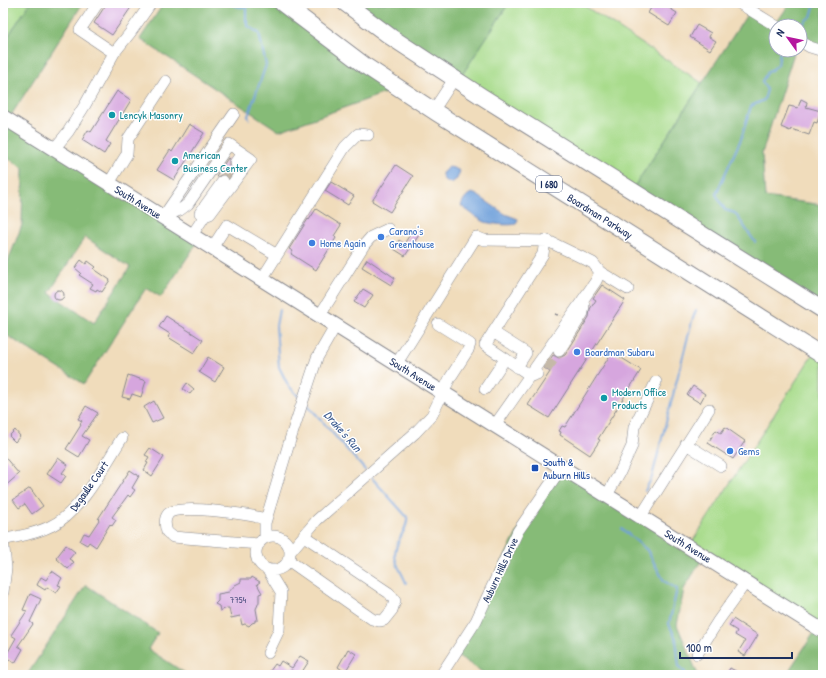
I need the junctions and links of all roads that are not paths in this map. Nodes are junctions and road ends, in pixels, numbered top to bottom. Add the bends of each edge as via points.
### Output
1 (98, 3) edge
2 (151, 3) edge
3 (282, 3) edge
4 (345, 3) edge
5 (740, 3) edge
6 (768, 21) edge
7 (808, 46) edge
8 (823, 51) edge
9 (114, 53) junction
10 (454, 79) junction
11 (166, 81) dead end
12 (433, 110) junction
13 (234, 114) dead end
14 (3, 117) edge
15 (368, 135) dead end
16 (54, 149) junction
17 (244, 154) junction
18 (237, 164) tunnel mouth
19 (225, 182) tunnel mouth
20 (109, 183) junction
21 (188, 204) junction
22 (202, 214) junction
23 (163, 217) junction
24 (388, 229) dead end
25 (192, 235) junction
26 (545, 240) junction
27 (212, 248) junction
28 (277, 256) junction
29 (600, 272) junction
30 (262, 280) junction
31 (628, 289) dead end
32 (586, 296) junction
33 (823, 310) edge
34 (320, 316) junction
35 (438, 324) dead end
36 (336, 325) junction
37 (493, 332) junction
38 (557, 350) tunnel mouth
39 (823, 356) edge
40 (505, 359) junction
41 (397, 363) junction
42 (517, 367) junction
43 (545, 368) tunnel mouth
44 (530, 377) junction
45 (656, 382) dead end
46 (485, 389) dead end
47 (443, 393) junction
48 (709, 409) dead end
49 (495, 425) junction
50 (122, 438) dead end
51 (686, 444) junction
52 (721, 466) dead end
53 (562, 467) junction
54 (607, 495) junction
55 (641, 516) junction
56 (266, 519) junction
57 (304, 536) junction
58 (3, 540) edge
59 (262, 541) junction
60 (289, 556) junction
61 (267, 569) junction
62 (746, 582) junction
63 (3, 592) edge
64 (823, 630) edge
65 (268, 653) dead end
66 (697, 654) dead end
67 (441, 675) edge

1 - 9 street via 80,30
2 - 9 street
3 - 12 highway, Boardman Parkway / I 680 via 359,62
4 - 10 highway
5 - 6 street
7 - 8 street
9 - 16 street via 85,105
10 - 12 street
10 - 33 highway
11 - 20 street via 128,139 127,154
12 - 39 highway, Boardman Parkway / I 680
13 - 23 street
14 - 16 main road, South Avenue
15 - 28 street via 358,134 345,147
16 - 20 main road, South Avenue
17 - 18 street
17 - 21 street via 229,144
17 - 22 street via 251,159 210,214
19 - 22 street
20 - 23 main road, South Avenue
21 - 22 street
21 - 23 street
22 - 25 street
23 - 25 main road, South Avenue
24 - 34 street via 371,237 364,245
25 - 27 main road, South Avenue
26 - 29 street via 593,263
26 - 37 street via 543,254
26 - 41 street via 484,240 476,237
27 - 28 street via 227,225
27 - 30 main road, South Avenue
28 - 30 street
29 - 31 street
29 - 32 street
30 - 34 main road, South Avenue
32 - 38 street
32 - 44 street
34 - 36 main road, South Avenue
35 - 47 street via 470,344
36 - 41 main road, South Avenue
36 - 56 street via 317,358
37 - 40 street via 485,345
37 - 42 street via 526,353
40 - 42 street
40 - 46 street
41 - 47 main road, South Avenue
42 - 44 street
43 - 44 street via 541,376
44 - 49 street
45 - 54 street via 634,428 632,446
47 - 49 main road, South Avenue
47 - 57 street via 432,415 415,433 317,520
48 - 51 street
49 - 53 main road, South Avenue
50 - 58 street, Degaulle Court via 81,501 67,516 50,527
51 - 52 street
51 - 55 street
53 - 54 main road, South Avenue
53 - 67 street, Auburn Hills Drive via 518,531 476,621
54 - 55 main road, South Avenue
55 - 62 main road, South Avenue
56 - 59 street
56 - 59 street via 246,514 197,509 173,511 168,514 165,521 167,532 173,537
57 - 60 street
57 - 60 street via 389,593 395,601 392,610 384,620 372,619
58 - 63 street via 6,568
59 - 60 street via 276,536 281,538 288,546
59 - 61 street via 257,549 257,559
60 - 61 street via 282,567
61 - 65 street via 281,592 279,630
62 - 64 main road, South Avenue
62 - 66 street

